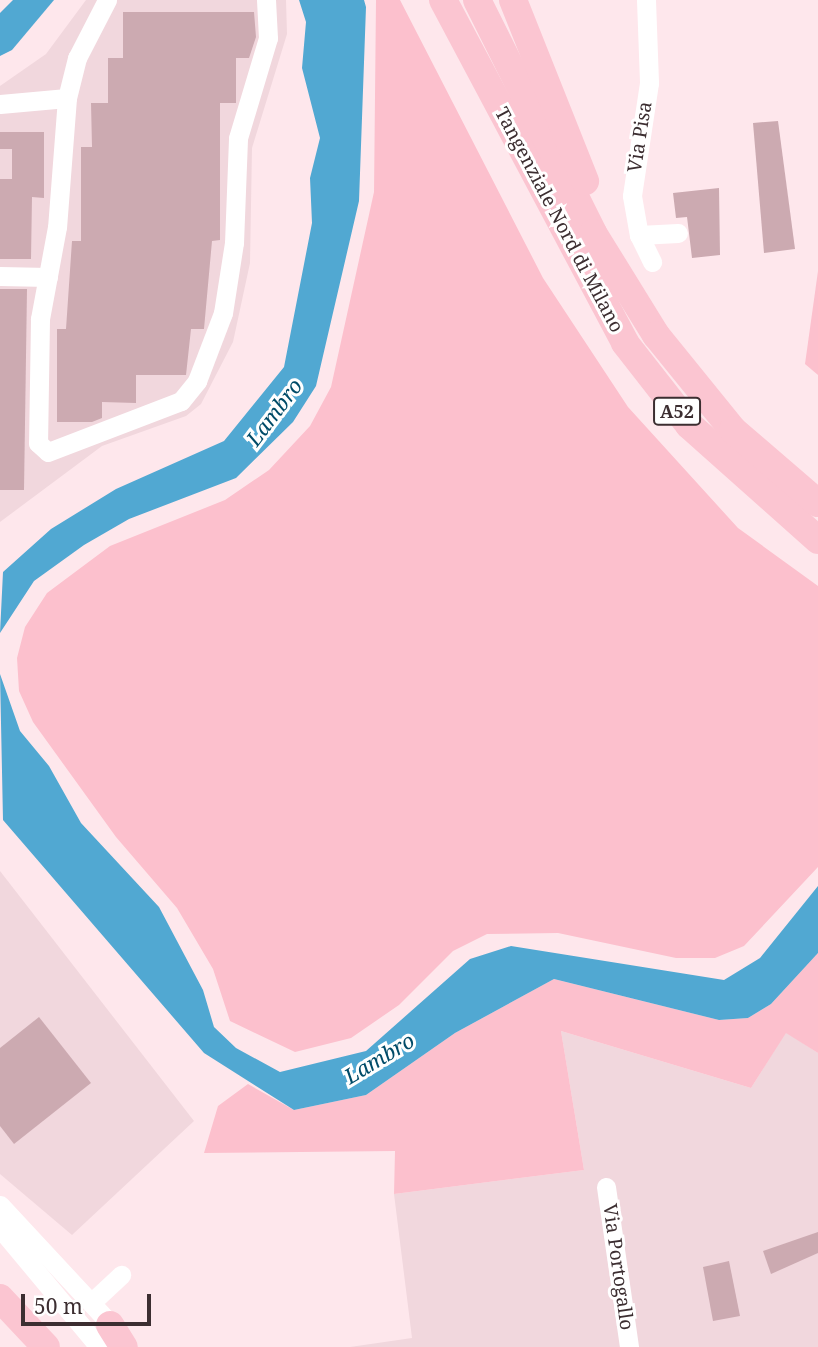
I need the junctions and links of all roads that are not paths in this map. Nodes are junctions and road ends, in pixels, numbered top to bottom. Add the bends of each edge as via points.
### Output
1 (107, 0) edge
2 (266, 0) edge
3 (427, 0) edge
4 (443, 0) edge
5 (477, 0) edge
6 (513, 0) edge
7 (646, 0) edge
8 (67, 98) junction
9 (0, 104) edge
10 (538, 129) junction
11 (678, 233) dead end
12 (590, 236) junction
13 (639, 236) junction
14 (652, 262) dead end
15 (0, 276) edge
16 (48, 276) junction
17 (818, 503) edge
18 (818, 540) edge
19 (606, 1187) dead end
20 (0, 1205) edge
21 (0, 1228) edge
22 (121, 1275) dead end
23 (0, 1298) edge
24 (92, 1302) junction
25 (111, 1340) edge
26 (46, 1347) edge
27 (136, 1347) edge
28 (629, 1347) edge

1 - 8 street via 77,58
2 - 16 street via 268,38 238,138 234,243 223,313 191,390 181,401 48,452 38,443 40,319
3 - 10 highway
4 - 10 highway, Tangenziale Nord di Milano / A52
5 - 10 highway, Tangenziale Nord di Milano / A52
6 - 10 highway
7 - 13 street, Via Pisa via 649,83 632,196
8 - 9 street
8 - 16 street
10 - 12 highway
10 - 12 highway, Tangenziale Nord di Milano / A52
11 - 13 street
12 - 17 highway via 795,487
12 - 18 highway, Tangenziale Nord di Milano / A52 via 625,343 689,425
13 - 14 street, Via Pisa
15 - 16 street
19 - 28 street, Via Portogallo
20 - 24 street
21 - 25 street
22 - 24 street
23 - 26 highway
24 - 25 street
25 - 27 street

